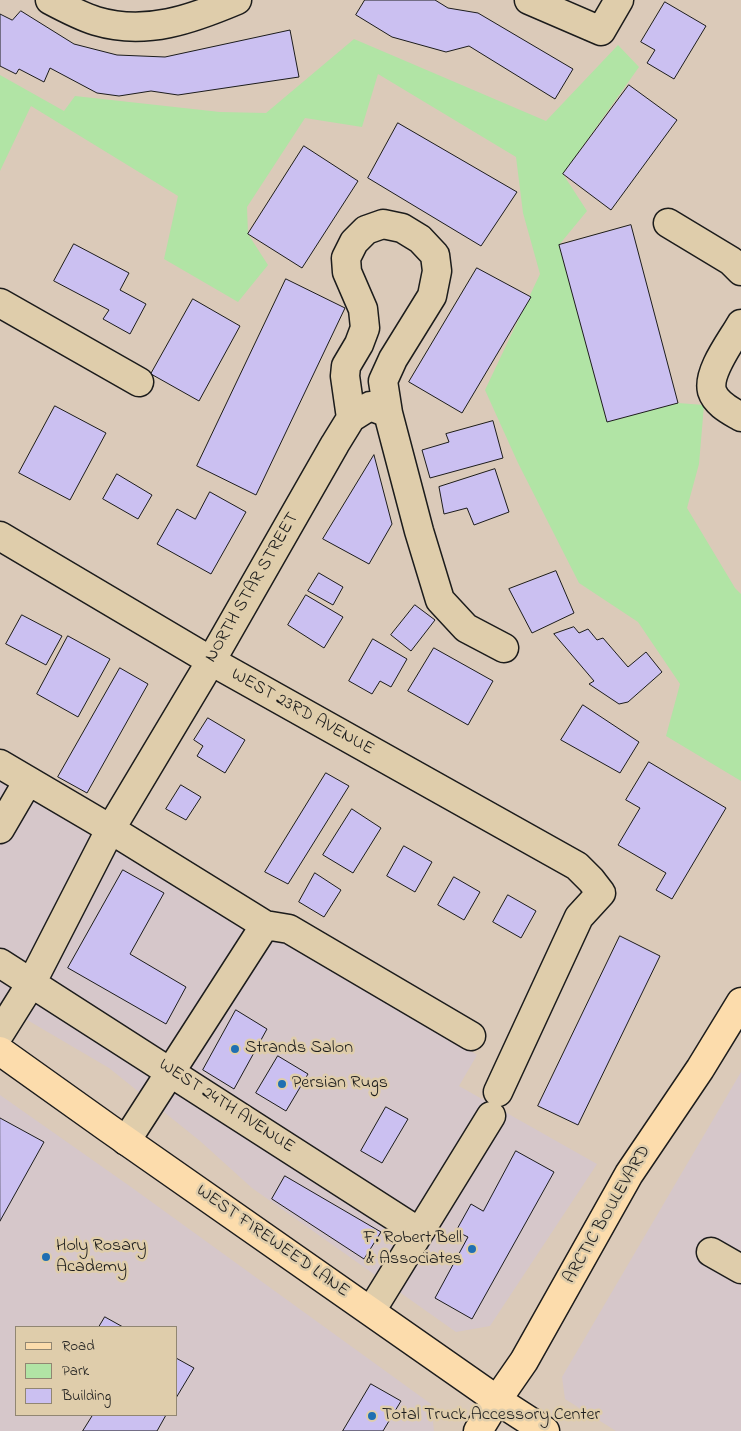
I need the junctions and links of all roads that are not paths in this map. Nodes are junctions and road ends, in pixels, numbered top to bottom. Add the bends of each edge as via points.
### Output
1 (50, 0) edge
2 (237, 0) edge
3 (529, 0) edge
4 (619, 0) edge
5 (668, 223) dead end
6 (741, 271) edge
7 (0, 303) edge
8 (741, 324) edge
9 (140, 382) dead end
10 (388, 413) junction
11 (741, 417) edge
12 (351, 418) junction
13 (0, 536) edge
14 (504, 648) dead end
15 (211, 661) junction
16 (0, 764) edge
17 (28, 781) junction
18 (0, 829) edge
19 (110, 830) junction
20 (265, 925) junction
21 (0, 962) edge
22 (32, 982) junction
23 (741, 1002) edge
24 (0, 1034) edge
25 (471, 1036) dead end
26 (0, 1051) edge
27 (172, 1072) junction
28 (126, 1141) junction
29 (420, 1232) junction
30 (711, 1252) dead end
31 (741, 1269) edge
32 (371, 1311) junction
33 (497, 1400) junction
34 (478, 1431) edge
35 (545, 1431) edge

1 - 2 street via 96,21 116,26 148,27 183,21
3 - 4 street via 601,31
5 - 6 street via 731,261
7 - 9 street
8 - 11 street via 712,378 716,399
10 - 12 street via 370,406
10 - 12 street via 383,381 432,296 437,271 435,255 420,239 402,228 384,224 366,230 354,242 346,258 347,272 363,309 365,328 346,366
10 - 14 street via 440,600 466,628
12 - 15 street, NORTH STAR STREET
13 - 15 street, WEST 23RD AVENUE
15 - 19 street, NORTH STAR STREET
15 - 29 street, WEST 23RD AVENUE via 577,866 600,893 580,917 494,1104
16 - 17 street
17 - 18 street
17 - 19 street
19 - 20 street
19 - 22 street, NORTH STAR STREET
20 - 25 street via 289,929
20 - 27 street
21 - 22 street, WEST 24TH AVENUE
22 - 24 street, NORTH STAR STREET
22 - 27 street, WEST 24TH AVENUE
23 - 33 main road, ARCTIC BOULEVARD via 629,1174 524,1361
26 - 28 main road, WEST FIREWEED LANE
27 - 28 street
27 - 29 street, WEST 24TH AVENUE
28 - 32 main road, WEST FIREWEED LANE
29 - 32 street
30 - 31 street
32 - 33 main road, WEST FIREWEED LANE
33 - 34 main road, ARCTIC BOULEVARD
33 - 35 main road, WEST FIREWEED LANE

